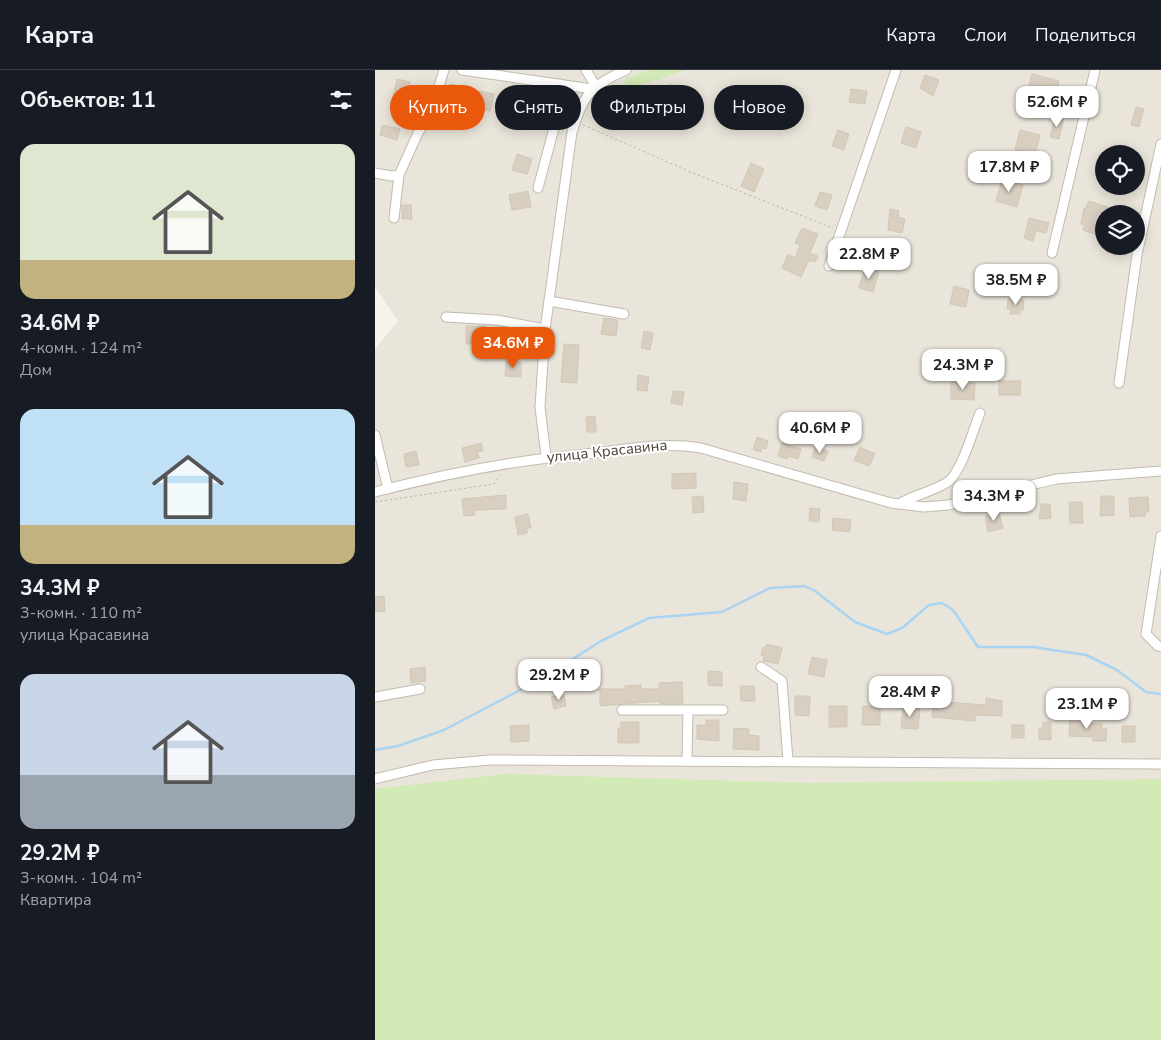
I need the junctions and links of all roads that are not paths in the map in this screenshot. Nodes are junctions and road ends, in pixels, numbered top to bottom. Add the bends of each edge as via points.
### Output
1 (444, 70) edge
2 (462, 70) edge
3 (586, 70) edge
4 (626, 70) edge
5 (897, 70) edge
6 (1095, 70) edge
7 (560, 84) junction
8 (592, 85) edge
9 (597, 85) edge
10 (591, 87) edge
11 (591, 90) edge
12 (1161, 144) edge
13 (375, 173) edge
14 (399, 175) junction
15 (538, 188) dead end
16 (394, 218) dead end
17 (1051, 253) dead end
18 (829, 266) dead end
19 (549, 301) junction
20 (623, 314) dead end
21 (446, 317) dead end
22 (545, 329) junction
23 (1119, 383) dead end
24 (979, 413) dead end
25 (375, 435) edge
26 (547, 456) junction
27 (1161, 471) edge
28 (388, 489) junction
29 (375, 492) edge
30 (899, 504) junction
31 (1161, 536) edge
32 (1161, 647) edge
33 (761, 668) dead end
34 (420, 689) dead end
35 (375, 697) edge
36 (622, 710) dead end
37 (688, 710) junction
38 (723, 710) dead end
39 (687, 761) junction
40 (787, 761) junction
41 (1161, 764) edge
42 (375, 780) edge

1 - 14 street via 431,112
2 - 7 street
3 - 8 street
4 - 9 street
5 - 18 street
6 - 17 street
7 - 10 street
7 - 15 street via 557,117
11 - 19 street via 580,108 572,132
12 - 23 street via 1137,255
13 - 14 street
14 - 16 street
19 - 20 street
19 - 22 street
21 - 22 street via 497,320
22 - 26 street via 540,407
24 - 30 street via 956,474 947,483
25 - 28 street
26 - 28 street, улица Красавина
26 - 30 street, улица Красавина via 676,444 701,448
27 - 30 street, улица Красавина via 1056,479 948,505
28 - 29 street, улица Красавина
31 - 32 street via 1146,634
33 - 40 street via 782,682
34 - 35 street
36 - 37 street
37 - 38 street
37 - 39 street
39 - 40 street
39 - 42 street via 490,760 433,764
40 - 41 street

